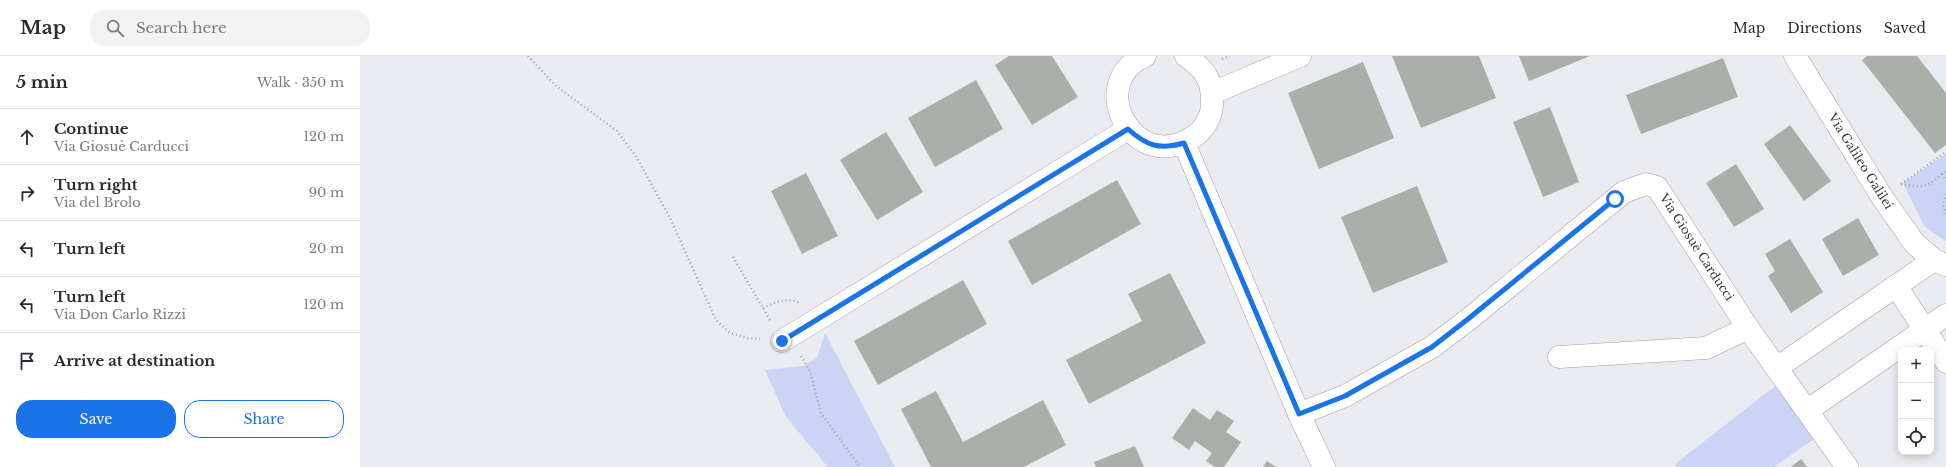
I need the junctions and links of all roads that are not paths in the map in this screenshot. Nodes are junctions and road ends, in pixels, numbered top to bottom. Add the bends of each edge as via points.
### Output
1 (1145, 56) edge
2 (1186, 56) edge
3 (1300, 56) edge
4 (1795, 56) edge
5 (1212, 93) junction
6 (1128, 129) junction
7 (1184, 143) junction
8 (1940, 263) edge
9 (1896, 286) junction
10 (1946, 315) edge
11 (1748, 328) junction
12 (1924, 329) junction
13 (786, 339) road end
14 (1559, 356) dead end
15 (1946, 362) edge
16 (1778, 367) junction
17 (1808, 410) junction
18 (1299, 414) junction
19 (1324, 467) edge
20 (1847, 467) edge

1 - 6 street via 1127,69 1120,83 1118,107
2 - 5 street via 1198,65 1208,78
3 - 5 street
4 - 8 street, Via Galileo Galilei via 1882,197 1915,244
5 - 7 street via 1212,108 1207,123
6 - 7 street via 1139,139 1154,146 1169,147
6 - 13 street
7 - 18 street
8 - 9 street, Via Galileo Galilei
9 - 12 street
9 - 16 street, Via Galileo Galilei
10 - 12 street
11 - 14 street via 1706,348
11 - 16 street, Via Giosuè Carducci
11 - 18 street, Via Giosuè Carducci via 1658,187 1646,184 1624,192 1432,347 1345,396
12 - 15 street
12 - 17 street
16 - 17 street, Via Giosuè Carducci
17 - 20 street, Via Giosuè Carducci
18 - 19 street

